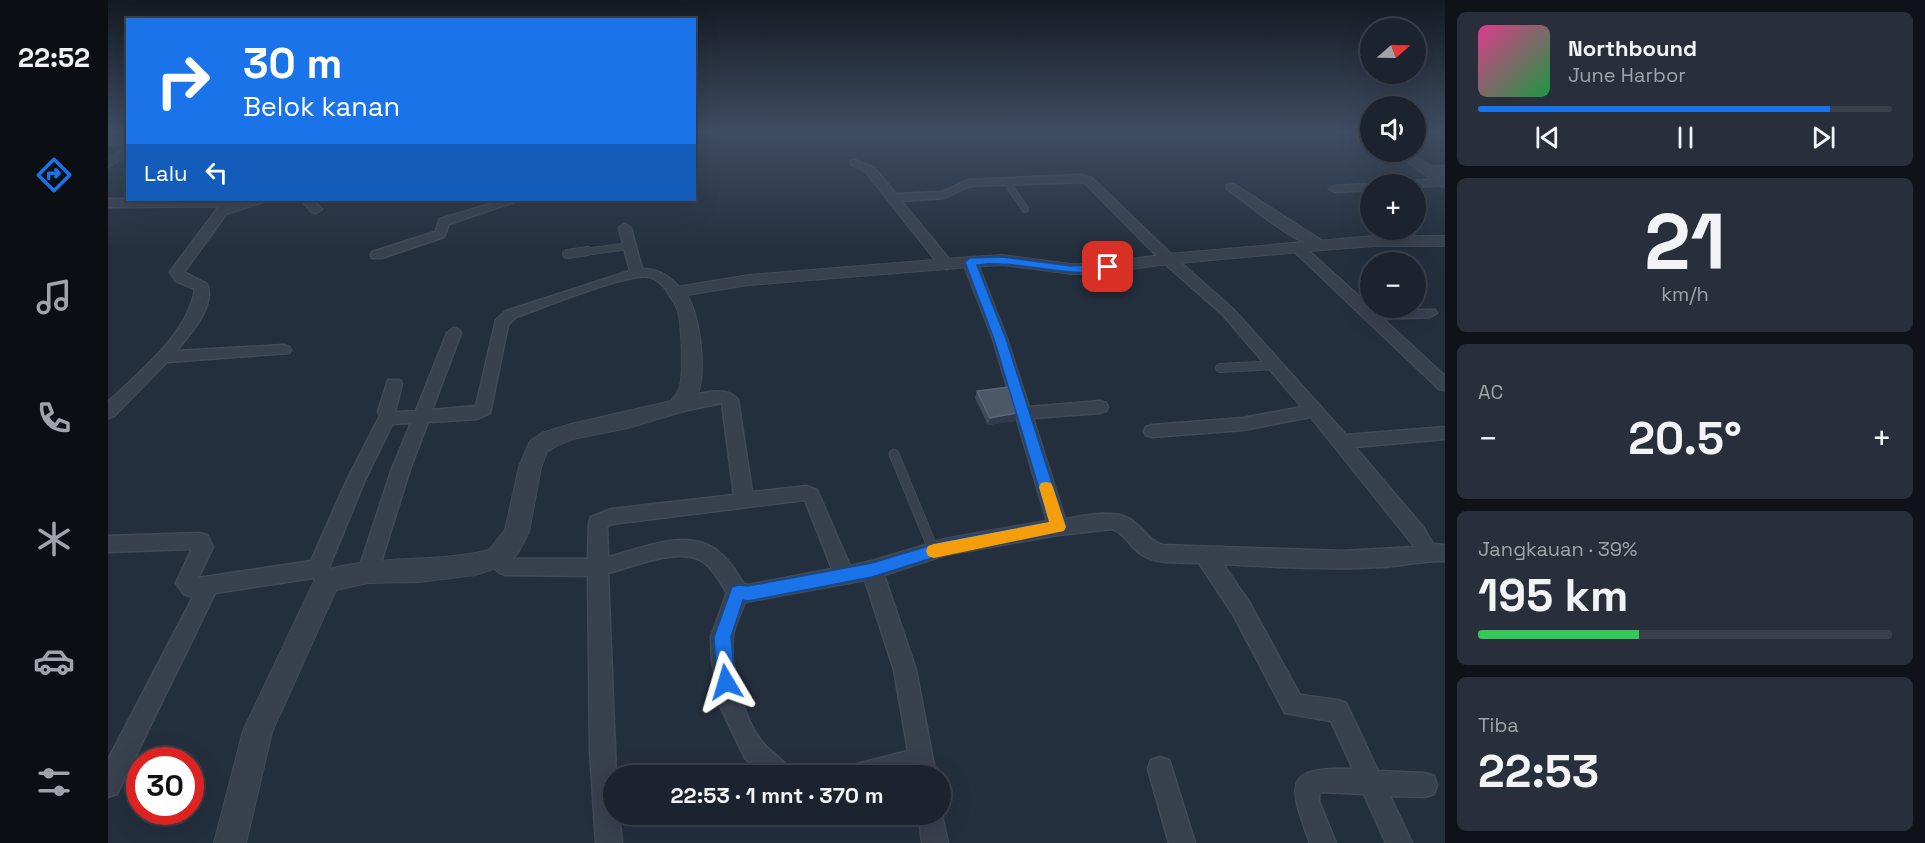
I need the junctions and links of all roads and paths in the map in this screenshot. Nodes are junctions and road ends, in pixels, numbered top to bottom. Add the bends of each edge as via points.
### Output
1 (870, 170) edge
2 (1428, 170) edge
3 (1444, 178) edge
4 (1006, 181) junction
5 (1426, 181) edge
6 (1232, 187) dead end
7 (1360, 188) edge
8 (1335, 189) dead end
9 (893, 198) junction
10 (126, 201) edge
11 (255, 201) edge
12 (308, 201) edge
13 (511, 201) edge
14 (108, 204) edge
15 (316, 208) dead end
16 (1025, 209) dead end
17 (625, 228) dead end
18 (1445, 241) edge
19 (1322, 245) junction
20 (629, 246) junction
21 (1297, 247) junction
22 (567, 254) dead end
23 (377, 255) dead end
24 (1168, 259) junction
25 (970, 262) junction
26 (947, 265) junction
27 (637, 274) junction
28 (676, 292) junction
29 (1360, 306) edge
30 (1426, 313) edge
31 (1430, 313) dead end
32 (1372, 318) edge
33 (454, 333) dead end
34 (284, 350) dead end
35 (164, 357) junction
36 (1275, 365) junction
37 (1220, 368) dead end
38 (1428, 369) junction
39 (1445, 370) edge
40 (394, 384) dead end
41 (1445, 385) edge
42 (678, 406) junction
43 (1100, 407) dead end
44 (1315, 410) junction
45 (108, 412) edge
46 (1023, 413) junction
47 (388, 416) junction
48 (423, 417) junction
49 (1152, 431) dead end
50 (1445, 432) edge
51 (1341, 442) junction
52 (894, 454) dead end
53 (744, 499) junction
54 (1058, 527) junction
55 (108, 544) edge
56 (934, 551) junction
57 (1425, 552) junction
58 (1445, 553) edge
59 (1204, 555) junction
60 (497, 558) junction
61 (598, 567) junction
62 (872, 570) junction
63 (368, 572) junction
64 (323, 575) junction
65 (844, 575) junction
66 (208, 587) junction
67 (738, 592) junction
68 (769, 765) edge
69 (921, 765) edge
70 (1160, 769) dead end
71 (1371, 782) junction
72 (108, 785) edge
73 (1425, 785) dead end
74 (933, 825) edge
75 (230, 843) edge
76 (609, 843) edge
77 (935, 843) edge
78 (1182, 843) edge
79 (1323, 843) edge
80 (1399, 843) edge

1 - 9 street
2 - 3 street
3 - 5 street
4 - 9 street via 965,183 944,195
4 - 16 lane
4 - 24 street via 1088,180
6 - 19 street
7 - 8 street
9 - 26 street
10 - 11 street
10 - 14 street
11 - 35 street via 222,211 177,273 202,286 203,294 197,313
12 - 15 street
13 - 23 street via 444,222 440,234
17 - 20 street
18 - 19 street
19 - 21 street
20 - 22 lane
20 - 27 street
21 - 24 street
21 - 29 street
24 - 25 street via 1071,269 1002,260
24 - 36 street via 1228,312
25 - 26 street
25 - 46 street
26 - 28 street via 749,280
27 - 28 street via 663,278
27 - 48 street via 511,314 501,323 484,410
28 - 42 street via 690,327 692,372 690,389
30 - 31 street
32 - 38 street
33 - 48 street
34 - 35 street
35 - 45 street
36 - 37 lane
36 - 44 street
38 - 39 street
38 - 41 street
40 - 47 street
42 - 53 street via 722,396 730,400
42 - 60 street via 561,435 538,447 530,466 517,532
43 - 46 street
44 - 49 street via 1243,424
44 - 51 street
46 - 54 street
47 - 48 street
47 - 64 street via 357,480
48 - 63 street via 401,469
50 - 51 street
51 - 57 street via 1416,533
52 - 56 lane
53 - 61 street via 604,518 598,522 597,530
53 - 65 street via 800,492 811,495
54 - 56 street
54 - 59 street via 1112,520 1124,525 1148,549
55 - 66 street via 200,541 201,555 186,584 191,588
56 - 62 street
57 - 58 street
57 - 59 street via 1366,559
59 - 71 street via 1249,618 1293,705 1338,711
60 - 61 street via 505,567
60 - 63 street via 419,571
61 - 67 street via 668,550 689,549 707,554 718,563
61 - 76 street via 602,750
62 - 65 street
62 - 69 street via 905,670
63 - 64 street
64 - 66 street
64 - 75 street via 258,730
65 - 67 street via 748,594
66 - 72 street
67 - 68 street via 722,637 723,661 732,708 753,750
70 - 78 street
71 - 73 street
71 - 79 street via 1321,780 1311,784 1306,791 1307,801
71 - 80 street
74 - 77 street

